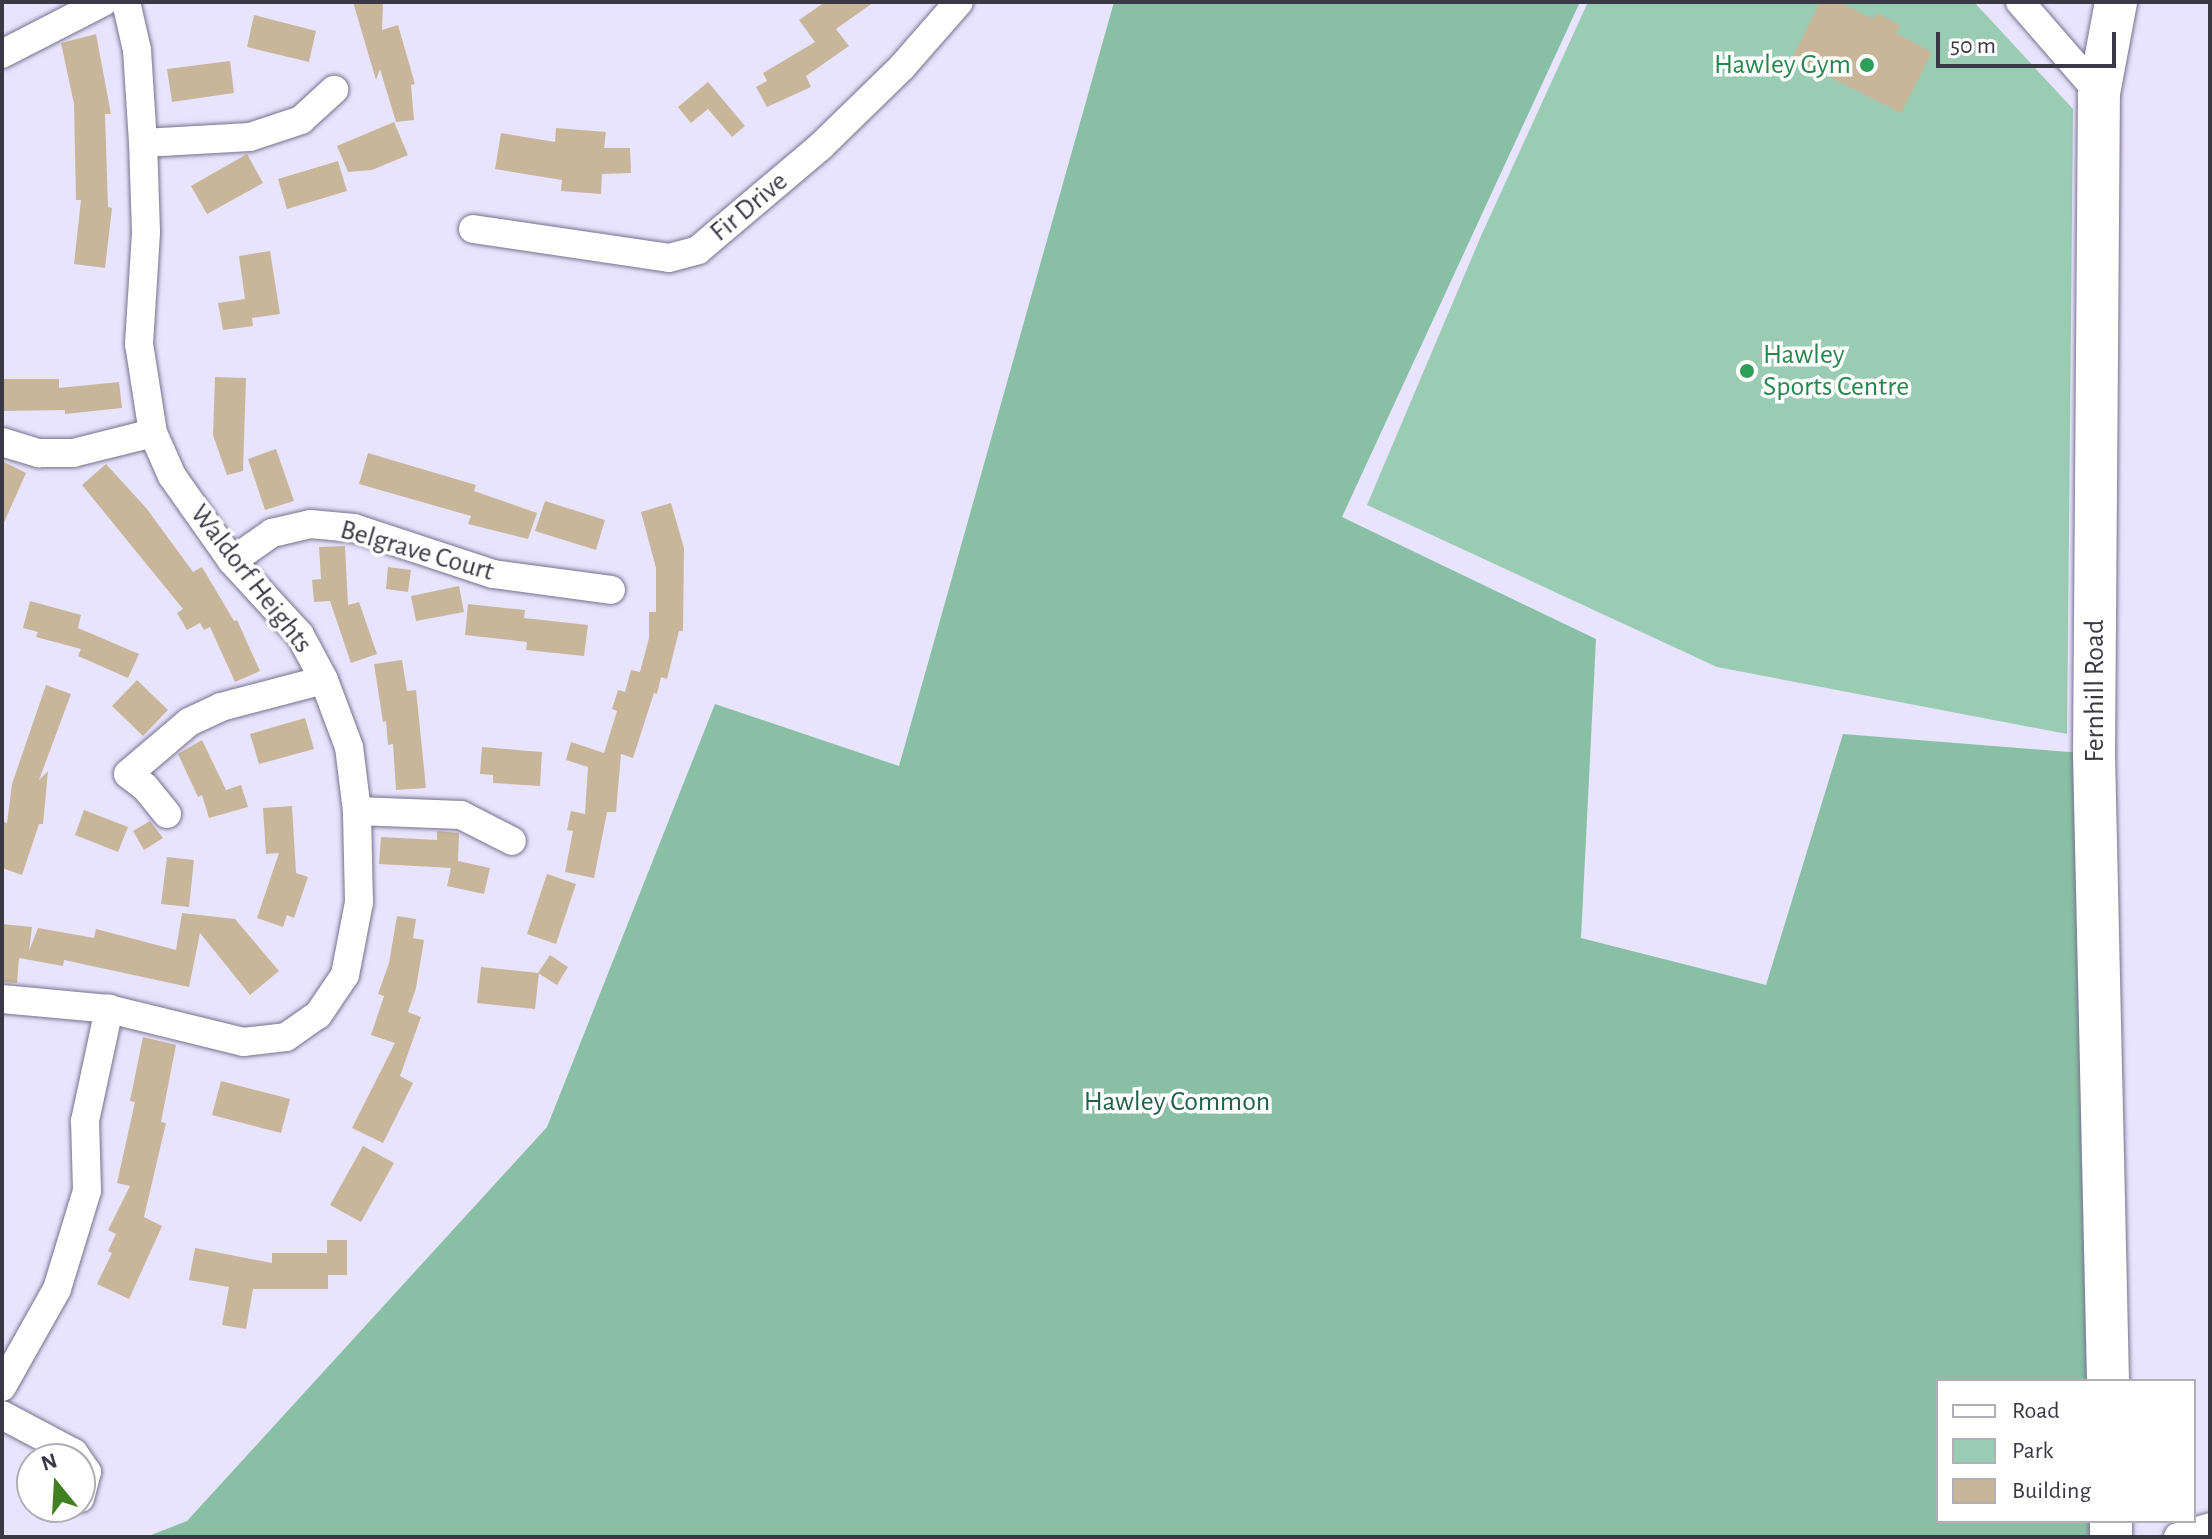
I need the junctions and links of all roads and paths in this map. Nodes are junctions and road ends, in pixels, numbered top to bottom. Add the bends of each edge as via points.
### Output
1 (103, 2) edge
2 (126, 2) edge
3 (959, 2) edge
4 (2020, 2) edge
5 (2116, 2) edge
6 (2, 54) edge
7 (334, 90) dead end
8 (2099, 93) junction
9 (143, 143) junction
10 (473, 229) dead end
11 (153, 433) junction
12 (2, 442) edge
13 (232, 561) junction
14 (611, 590) dead end
15 (324, 680) junction
16 (357, 811) junction
17 (167, 814) dead end
18 (512, 841) dead end
19 (2, 999) edge
20 (109, 1009) junction
21 (2108, 1379) edge
22 (2, 1387) edge
23 (2, 1415) edge
24 (55, 1443) edge
25 (2210, 1527) edge
26 (2178, 1537) edge

1 - 6 street
2 - 9 street, Waldorf Heights via 137,50
3 - 10 street, Fir Drive via 820,147 698,250 669,258
4 - 8 street
5 - 8 street, Fernhill Road
7 - 9 street via 301,120 250,137
8 - 21 street, Fernhill Road via 2094,754
9 - 11 street, Waldorf Heights via 146,232 139,344
11 - 12 street via 73,453 39,453
11 - 13 street, Waldorf Heights via 172,476
13 - 14 street, Belgrave Court via 272,533 310,524 354,528 493,574
13 - 15 street, Waldorf Heights via 300,635
15 - 16 street, Waldorf Heights via 349,747
15 - 17 street via 221,707 189,722 128,774
16 - 18 street via 461,815
16 - 20 street, Waldorf Heights via 359,902 348,961 345,975 318,1015 286,1037 243,1042
19 - 20 street, Waldorf Heights
20 - 22 street via 85,1121 87,1191 57,1289
23 - 24 street
25 - 26 street

